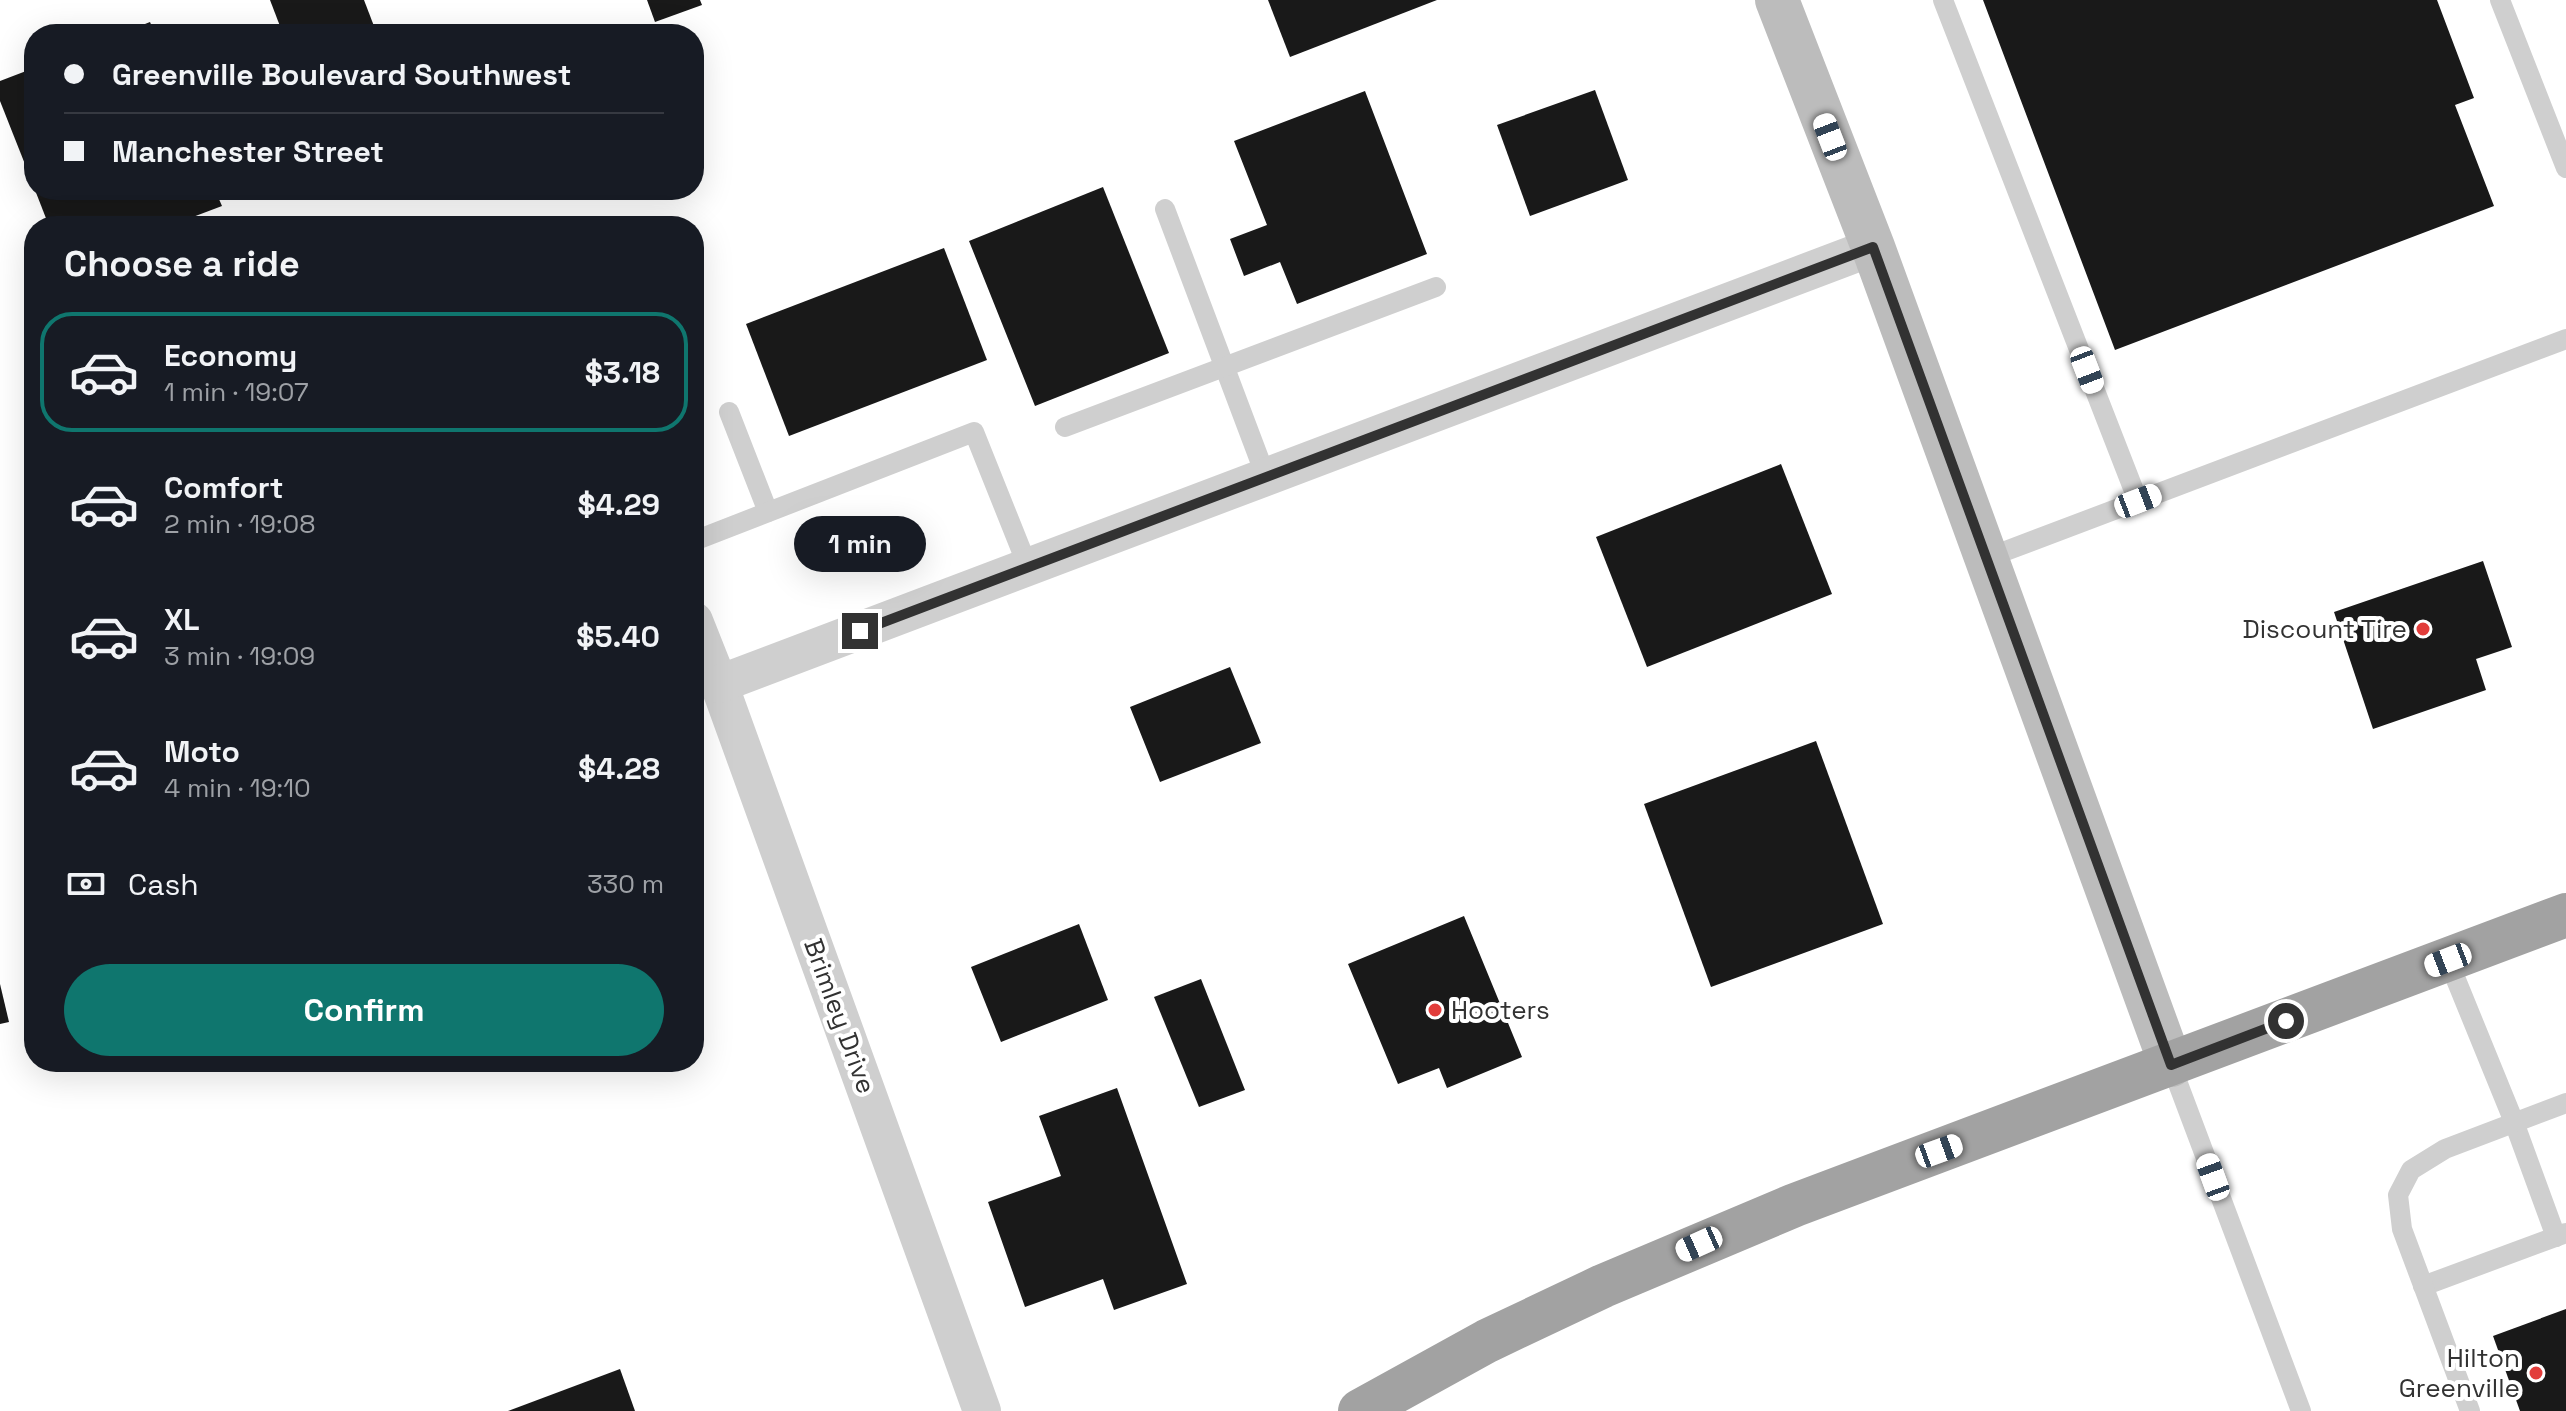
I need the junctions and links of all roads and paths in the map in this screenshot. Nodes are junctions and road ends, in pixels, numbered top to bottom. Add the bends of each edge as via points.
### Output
1 (1777, 0) edge
2 (1943, 0) edge
3 (2500, 0) edge
4 (2566, 168) edge
5 (1165, 209) dead end
6 (1873, 247) junction
7 (1436, 287) dead end
8 (2566, 339) edge
9 (1225, 366) junction
10 (729, 412) dead end
11 (1065, 427) dead end
12 (1266, 477) junction
13 (2138, 501) junction
14 (768, 512) junction
15 (704, 537) edge
16 (1987, 558) junction
17 (1028, 567) junction
18 (704, 646) edge
19 (719, 684) junction
20 (2566, 915) edge
21 (2448, 960) junction
22 (2171, 1065) junction
23 (2566, 1103) edge
24 (2514, 1122) junction
25 (2561, 1235) edge
26 (2423, 1286) junction
27 (982, 1411) edge
28 (1360, 1411) edge
29 (2301, 1411) edge
30 (2470, 1411) edge

1 - 6 main road
2 - 13 lane
3 - 4 lane
5 - 9 lane
6 - 12 street
6 - 16 main road
7 - 9 lane
8 - 13 lane
9 - 11 lane
9 - 12 lane
10 - 14 lane
12 - 17 street
13 - 16 lane
14 - 15 lane
14 - 17 lane via 974,432
16 - 22 main road
17 - 19 street
18 - 19 street, Brimley Drive
19 - 27 street, Brimley Drive
20 - 21 highway
21 - 22 highway
21 - 24 lane
22 - 28 highway via 1699,1244 1487,1341
22 - 29 lane
23 - 24 lane
24 - 25 lane
24 - 26 lane via 2445,1149 2411,1170 2398,1195 2402,1229
25 - 26 lane
26 - 30 lane

